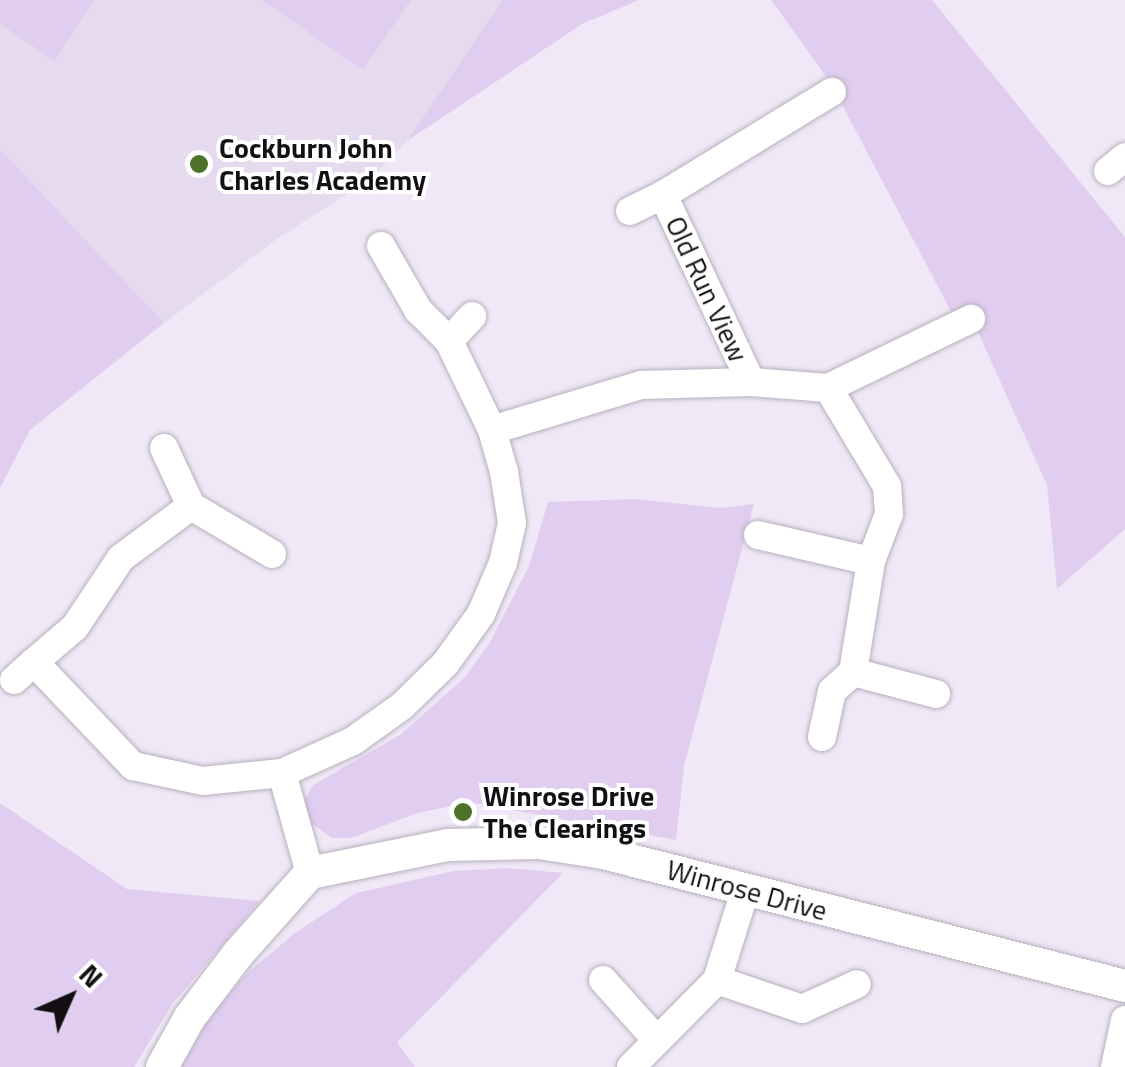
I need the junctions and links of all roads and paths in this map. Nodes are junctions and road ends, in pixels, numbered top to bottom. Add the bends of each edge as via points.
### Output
1 (832, 92) dead end
2 (663, 195) junction
3 (630, 211) dead end
4 (381, 246) dead end
5 (472, 316) dead end
6 (972, 319) dead end
7 (450, 341) junction
8 (751, 382) junction
9 (828, 388) junction
10 (492, 430) junction
11 (164, 448) dead end
12 (191, 506) junction
13 (758, 535) dead end
14 (272, 554) dead end
15 (870, 561) junction
16 (852, 672) junction
17 (936, 694) dead end
18 (822, 737) dead end
19 (282, 772) junction
20 (310, 873) junction
21 (745, 891) junction
22 (603, 980) dead end
23 (717, 980) junction
24 (857, 984) dead end
25 (1125, 986) edge
26 (1125, 1020) edge
27 (656, 1039) junction
28 (162, 1067) edge
29 (631, 1067) edge
30 (1115, 1067) edge

1 - 2 street, Old Run View
2 - 3 street, Old Run View
2 - 8 street, Old Run View
4 - 7 street via 418,310
5 - 7 street
6 - 9 street
7 - 10 street
8 - 9 street
8 - 10 street via 641,385
9 - 15 street via 887,486 890,514
10 - 19 street via 512,523 481,614 402,706 353,740
11 - 12 street
12 - 14 street
12 - 19 street via 121,558 75,627 24,671 133,766 204,780
13 - 15 street
15 - 16 street
16 - 17 street
16 - 18 street via 832,691
19 - 20 street
20 - 21 street, Winrose Drive via 448,845 539,843
20 - 28 street via 238,954
21 - 23 street
21 - 25 street, Winrose Drive
22 - 27 street
23 - 24 street via 802,1009
23 - 27 street
26 - 30 street
27 - 29 street

